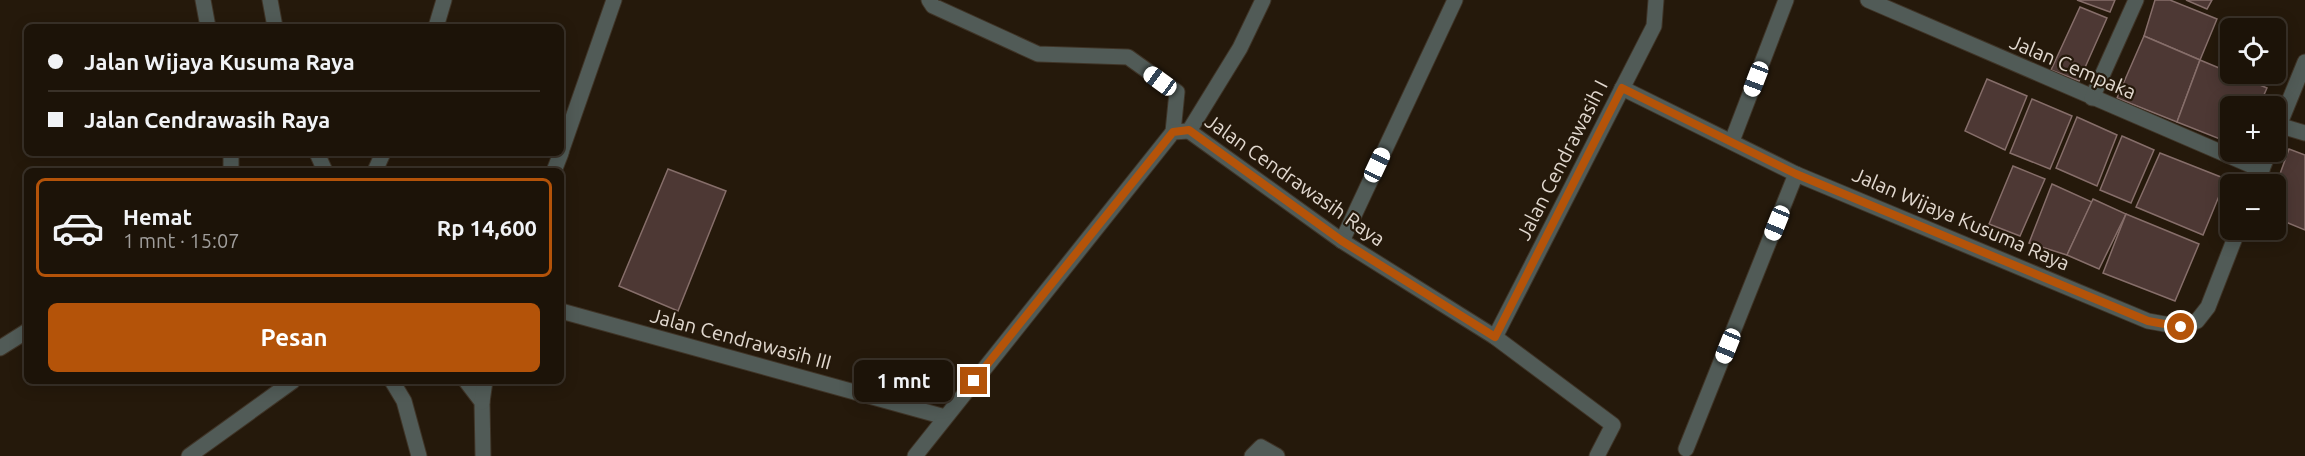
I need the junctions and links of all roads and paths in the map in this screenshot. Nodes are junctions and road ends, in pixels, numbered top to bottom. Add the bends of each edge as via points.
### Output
1 (203, 0) edge
2 (270, 0) edge
3 (444, 0) edge
4 (614, 0) edge
5 (929, 0) edge
6 (1263, 0) edge
7 (1455, 0) edge
8 (1656, 0) edge
9 (1786, 0) edge
10 (1868, 0) edge
11 (2136, 0) edge
12 (207, 24) edge
13 (274, 24) edge
14 (437, 24) edge
15 (2305, 62) edge
16 (1622, 88) junction
17 (2092, 98) junction
18 (2286, 107) edge
19 (1189, 130) junction
20 (2286, 131) edge
21 (1173, 132) junction
22 (2305, 134) edge
23 (1732, 141) junction
24 (564, 143) edge
25 (1796, 174) junction
26 (2251, 174) edge
27 (2234, 240) edge
28 (1342, 241) junction
29 (564, 313) edge
30 (24, 333) edge
31 (1495, 337) junction
32 (0, 348) edge
33 (289, 384) edge
34 (394, 384) edge
35 (468, 384) edge
36 (485, 384) edge
37 (482, 402) junction
38 (945, 417) junction
39 (1686, 449) dead end
40 (189, 456) edge
41 (419, 456) edge
42 (483, 456) edge
43 (915, 456) edge
44 (1252, 456) edge
45 (1276, 456) edge
46 (1597, 456) edge

1 - 12 street
2 - 13 street
3 - 14 street
4 - 24 street
5 - 21 street via 933,6 1038,54 1128,57 1177,92
6 - 19 street via 1240,48
7 - 28 street
8 - 16 street, Jalan Cendrawasih I via 1654,26
9 - 23 street
10 - 17 street, Jalan Cempaka
11 - 17 street
15 - 18 street
16 - 23 street, Jalan Wijaya Kusuma Raya
16 - 31 street, Jalan Cendrawasih I
17 - 26 street, Jalan Cempaka
19 - 21 street, Jalan Cendrawasih Raya
19 - 28 street, Jalan Cendrawasih Raya
20 - 22 street
21 - 38 street, Jalan Cendrawasih Raya
23 - 25 street, Jalan Wijaya Kusuma Raya
25 - 27 street, Jalan Wijaya Kusuma Raya via 2148,321 2181,327 2197,321 2208,306
25 - 39 street
28 - 31 street, Jalan Cendrawasih Raya
29 - 38 street, Jalan Cendrawasih III
30 - 32 street
31 - 46 street, Jalan Cendrawasih Raya via 1612,425
33 - 40 street
34 - 41 street via 404,401
35 - 37 street
36 - 37 street
37 - 42 street
38 - 43 street, Jalan Cendrawasih Raya
44 - 45 street via 1261,447

